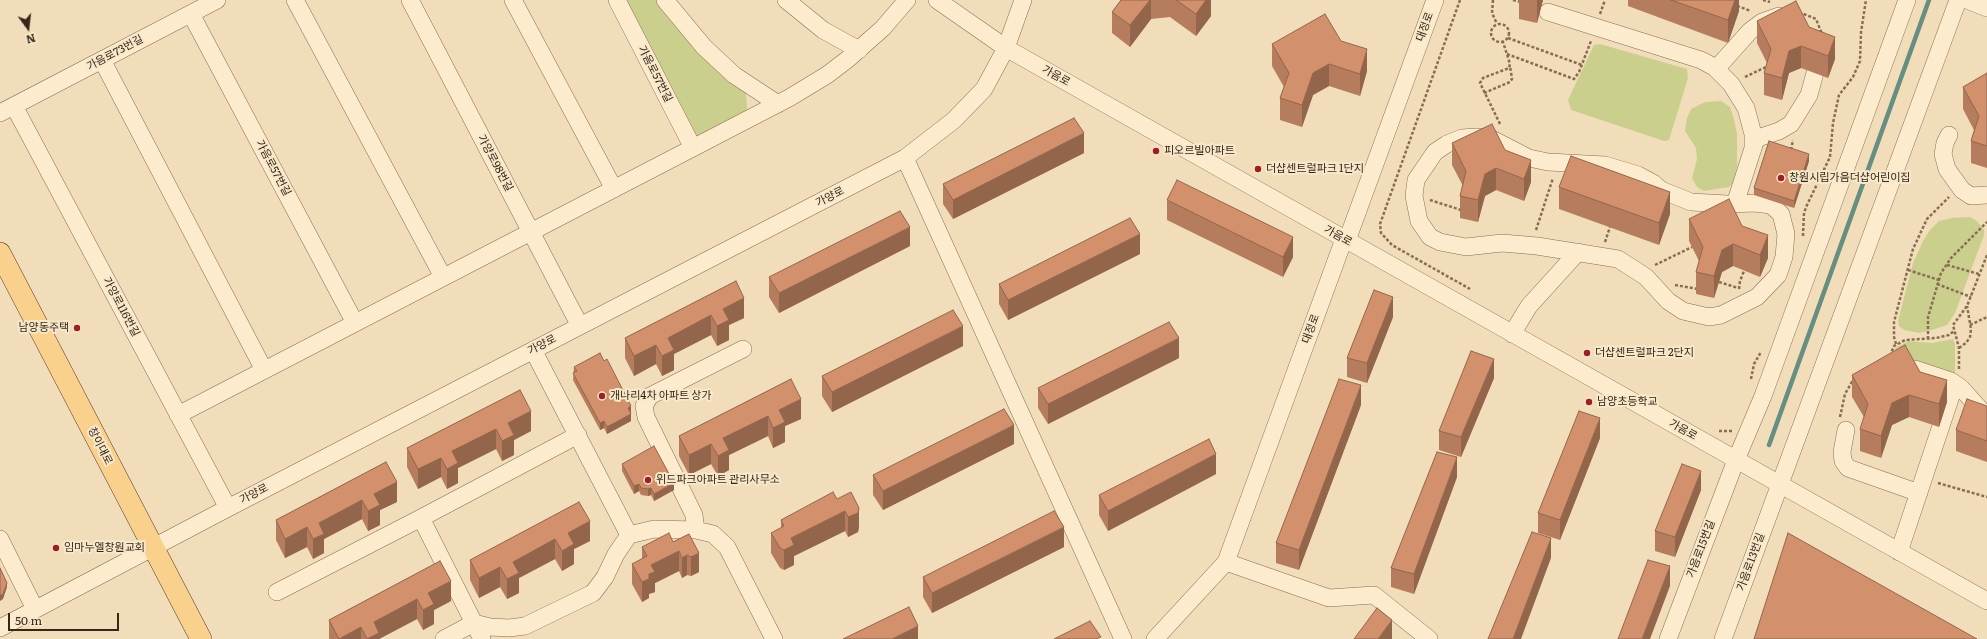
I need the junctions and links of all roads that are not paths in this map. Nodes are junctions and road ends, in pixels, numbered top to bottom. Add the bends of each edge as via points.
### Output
1 (217, 0) edge
2 (295, 0) edge
3 (410, 0) edge
4 (513, 0) edge
5 (617, 0) edge
6 (665, 0) edge
7 (786, 0) edge
8 (907, 0) edge
9 (937, 0) edge
10 (1023, 0) edge
11 (1435, 0) edge
12 (1908, 0) edge
13 (1958, 0) edge
14 (1967, 0) edge
15 (1987, 8) edge
16 (1785, 10) edge
17 (1548, 12) dead end
18 (191, 14) junction
19 (1006, 48) junction
20 (859, 50) junction
21 (102, 60) junction
22 (1716, 69) junction
23 (1815, 73) edge
24 (778, 104) junction
25 (7, 110) edge
26 (1949, 135) dead end
27 (693, 148) junction
28 (1753, 149) junction
29 (905, 158) junction
30 (1630, 172) junction
31 (614, 188) junction
32 (1624, 190) edge
33 (1987, 196) edge
34 (1735, 204) junction
35 (531, 232) junction
36 (1344, 239) junction
37 (1578, 252) junction
38 (0, 253) edge
39 (443, 277) junction
40 (355, 323) junction
41 (580, 326) junction
42 (1512, 334) junction
43 (742, 349) dead end
44 (533, 350) junction
45 (1915, 369) edge
46 (264, 370) junction
47 (1955, 384) junction
48 (178, 415) junction
49 (1987, 417) edge
50 (1846, 432) road end
51 (578, 435) junction
52 (1740, 462) junction
53 (1777, 483) junction
54 (1922, 486) junction
55 (228, 508) junction
56 (421, 518) junction
57 (696, 530) junction
58 (629, 535) junction
59 (0, 539) edge
60 (152, 547) junction
61 (1899, 552) junction
62 (1226, 562) junction
63 (276, 592) dead end
64 (1985, 599) edge
65 (35, 609) junction
66 (474, 623) junction
67 (0, 628) edge
68 (522, 632) edge
69 (200, 639) edge
70 (444, 639) edge
71 (482, 639) edge
72 (774, 639) edge
73 (1123, 639) edge
74 (1155, 639) edge
75 (1429, 639) edge
76 (1668, 639) edge
77 (1723, 639) edge

1 - 18 street, 가음로73번길
2 - 39 street
3 - 35 street, 가양로98번길
4 - 31 street
5 - 27 street, 가음로57번길
6 - 24 street via 704,47 724,66
7 - 20 street via 823,30
8 - 20 street via 883,28
9 - 19 street, 가음로
10 - 19 street, 가양로
11 - 36 street, 대정로 via 1349,235
12 - 52 street, 가음로15번길
13 - 53 street, 가음로13번길
14 - 15 street
16 - 22 street via 1750,30
17 - 22 street via 1701,60
18 - 21 street, 가음로73번길
18 - 40 street, 가음로57번길
19 - 29 street, 가양로 via 984,89 954,120
19 - 36 street, 가음로
20 - 24 street via 827,75
21 - 25 street, 가음로73번길
21 - 46 street
22 - 28 street via 1731,84 1746,108 1753,134
23 - 28 street via 1809,95 1791,124 1758,138
24 - 27 street
25 - 48 street, 가양로116번길
26 - 33 street via 1943,154 1947,169 1962,190 1972,196
27 - 31 street
28 - 34 street
29 - 41 street, 가양로
29 - 73 street
30 - 32 street
30 - 34 street via 1653,183 1661,190 1691,202
30 - 37 street via 1606,165 1529,158 1490,138 1476,137 1462,138 1435,152 1416,180 1414,196 1419,222 1430,237 1440,242 1466,247 1502,243
31 - 35 street
34 - 37 street via 1771,205 1781,214 1786,234 1784,257 1778,275 1757,297 1721,315 1709,317 1683,311 1668,301 1640,273 1618,259
35 - 39 street
35 - 41 street, 가양로98번길
36 - 42 street, 가음로
36 - 62 street, 대정로
37 - 42 street via 1529,306
38 - 60 main road, 창이대로
39 - 40 street
40 - 46 street
41 - 44 street, 가양로
42 - 52 street, 가음로
43 - 57 street via 650,396 644,406 646,417 694,515
44 - 51 street
44 - 55 street, 가양로
45 - 47 street
46 - 48 street
47 - 49 street
47 - 54 street
48 - 55 street, 가양로116번길
50 - 54 street via 1842,452 1843,461 1848,468
51 - 56 street
51 - 58 street
52 - 53 street, 가음로
52 - 76 street, 가음로15번길
53 - 61 street, 가음로
53 - 77 street, 가음로13번길
54 - 61 street
55 - 60 street, 가양로
56 - 63 street
56 - 66 street
57 - 58 street via 654,529
57 - 72 street via 713,534 727,547
58 - 68 street via 593,593
59 - 65 street
60 - 65 street, 가양로
60 - 69 main road, 창이대로
61 - 64 street, 가음로
62 - 74 street, 대정로
62 - 75 street via 1329,598 1374,595
65 - 67 street, 가양로
66 - 68 street
66 - 70 street
66 - 71 street

